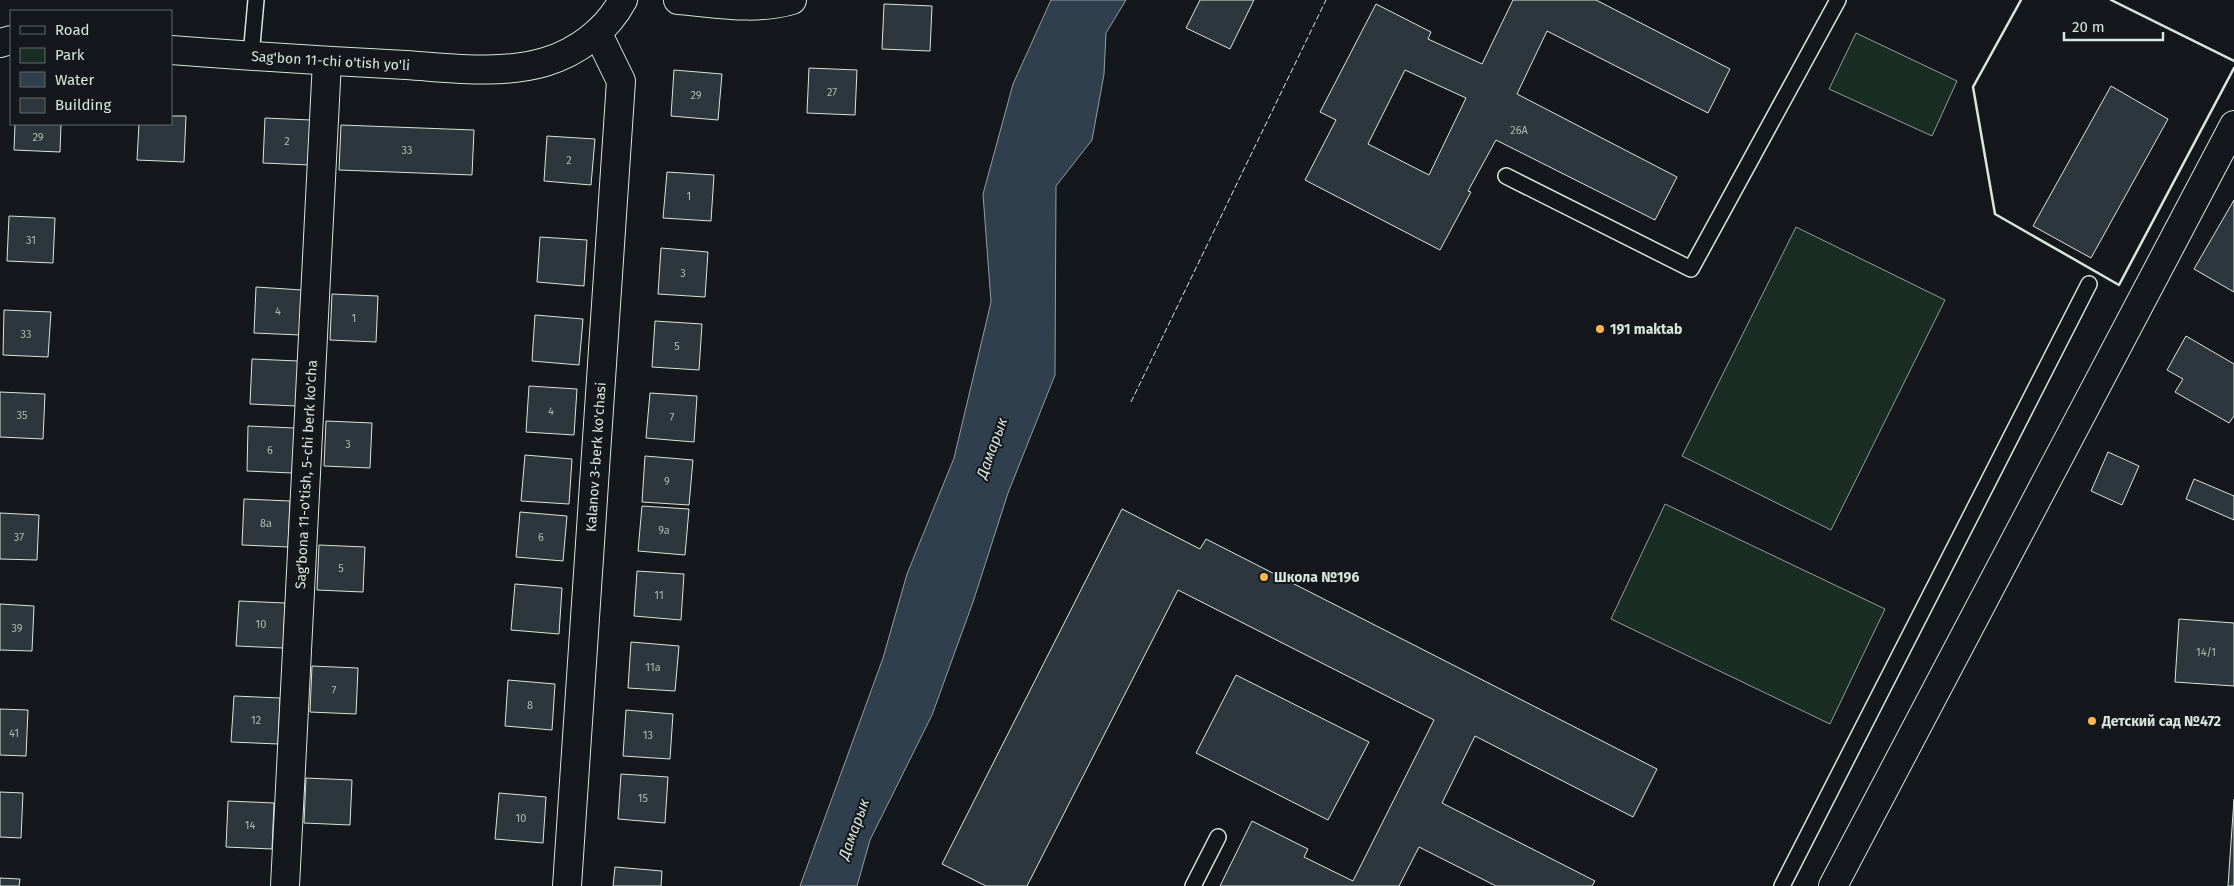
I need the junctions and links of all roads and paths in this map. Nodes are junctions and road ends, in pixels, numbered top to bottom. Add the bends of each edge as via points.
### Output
1 (256, 0) edge
2 (623, 0) edge
3 (678, 0) edge
4 (792, 0) edge
5 (1838, 0) edge
6 (598, 34) junction
7 (172, 50) edge
8 (251, 56) junction
9 (327, 61) junction
10 (2234, 124) edge
11 (1506, 176) dead end
12 (2089, 284) dead end
13 (1218, 837) dead end
14 (285, 886) edge
15 (567, 886) edge
16 (1194, 886) edge
17 (1782, 886) edge
18 (1833, 886) edge

1 - 8 lane
2 - 6 street, Sag'bon 11-chi o'tish yo'li
3 - 4 street via 746,6
5 - 11 lane via 1691,269
6 - 9 street, Sag'bon 11-chi o'tish yo'li via 572,51 518,68 491,70
6 - 15 street, Kalanov 3-berk ko'chasi via 621,81
7 - 8 street, Sag'bon 11-chi o'tish yo'li
8 - 9 street, Sag'bon 11-chi o'tish yo'li
9 - 14 street, Sag'bona 11-o'tish, 5-chi berk ko'cha
10 - 18 street
12 - 17 lane
13 - 16 lane

